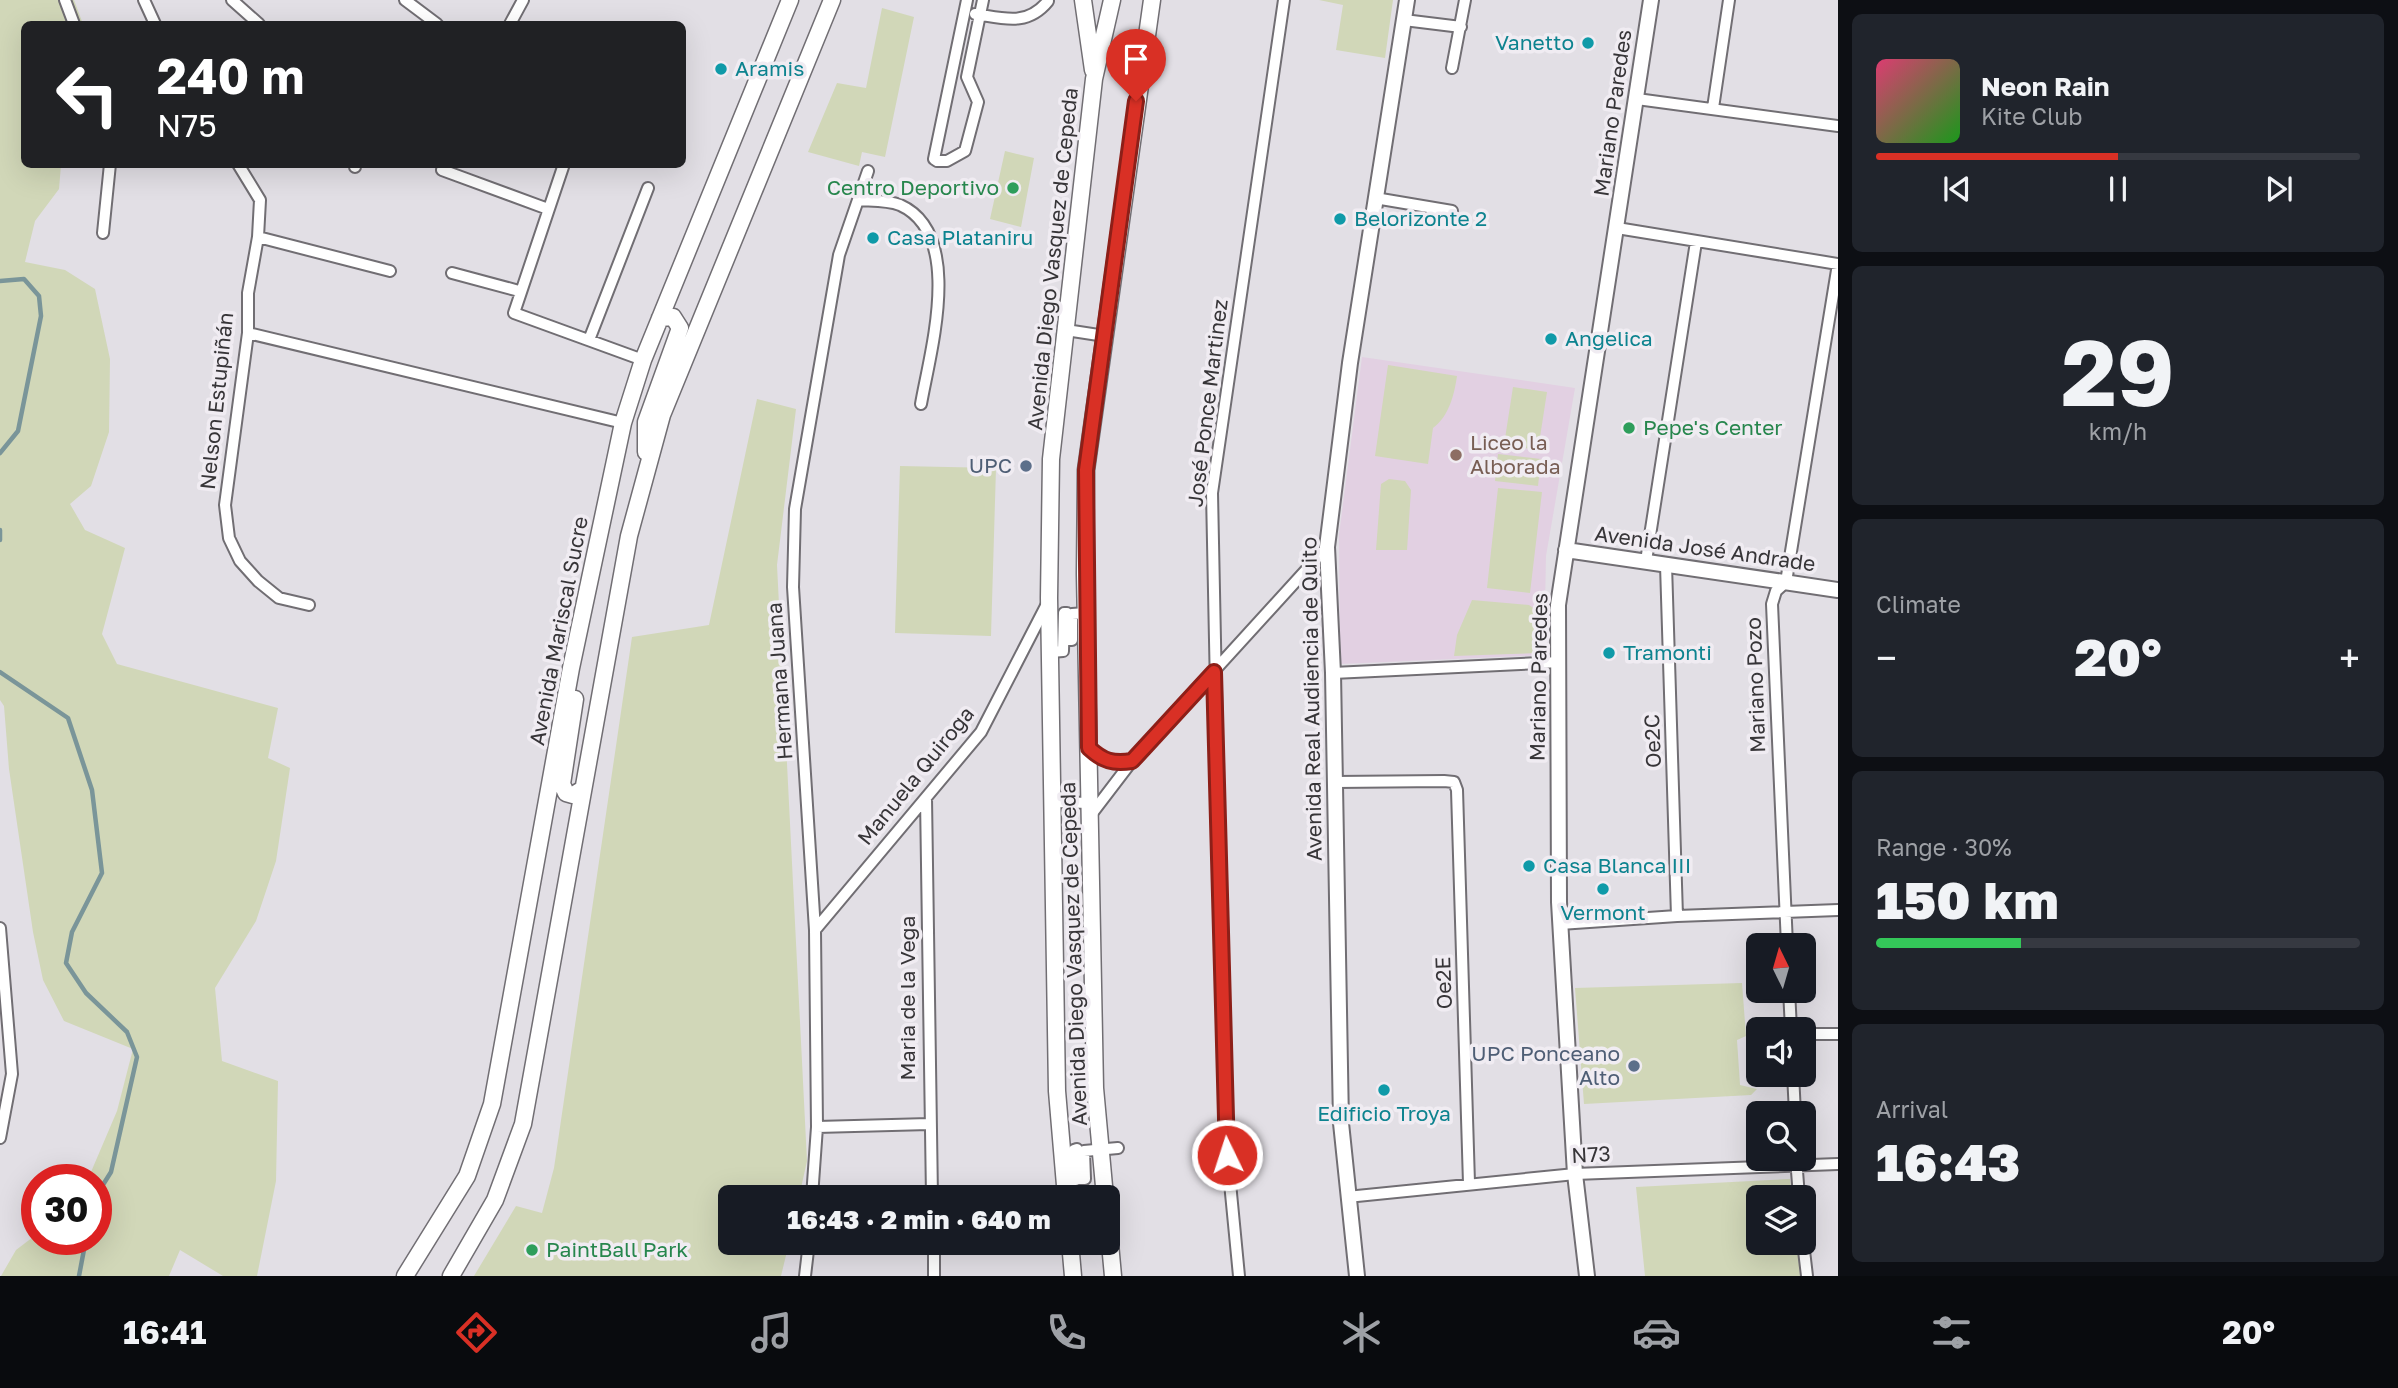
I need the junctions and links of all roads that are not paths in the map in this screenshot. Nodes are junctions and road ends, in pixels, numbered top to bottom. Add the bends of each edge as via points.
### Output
1 (65, 0) edge
2 (144, 0) edge
3 (232, 0) edge
4 (523, 0) edge
5 (790, 0) edge
6 (832, 0) edge
7 (967, 0) edge
8 (983, 0) edge
9 (1083, 0) edge
10 (1112, 0) edge
11 (1152, 0) edge
12 (1284, 0) edge
13 (1407, 0) edge
14 (1465, 0) edge
15 (1651, 0) edge
16 (1729, 0) edge
17 (1048, 1) edge
18 (410, 4) edge
19 (965, 12) junction
20 (980, 14) junction
21 (1404, 20) junction
22 (73, 21) edge
23 (154, 21) edge
24 (256, 21) edge
25 (433, 21) edge
26 (512, 21) edge
27 (1461, 27) junction
28 (1452, 68) dead end
29 (951, 74) junction
30 (967, 77) junction
31 (1094, 79) junction
32 (1637, 99) junction
33 (1713, 108) junction
34 (1838, 126) edge
35 (110, 168) edge
36 (240, 168) edge
37 (563, 168) edge
38 (442, 170) dead end
39 (868, 171) dead end
40 (648, 188) dead end
41 (1375, 198) junction
42 (858, 200) junction
43 (548, 209) junction
44 (1452, 211) dead end
45 (1617, 228) junction
46 (103, 233) dead end
47 (258, 237) junction
48 (1696, 242) junction
49 (1838, 264) edge
50 (390, 271) dead end
51 (452, 273) dead end
52 (519, 291) junction
53 (660, 318) junction
54 (1066, 330) junction
55 (247, 333) junction
56 (1105, 337) junction
57 (589, 340) junction
58 (643, 360) junction
59 (921, 404) dead end
60 (623, 423) junction
61 (646, 472) junction
62 (1327, 547) junction
63 (1566, 550) junction
64 (1646, 561) junction
65 (1666, 565) junction
66 (1786, 582) junction
67 (1838, 590) edge
68 (1049, 598) junction
69 (309, 605) dead end
70 (1086, 613) junction
71 (1051, 652) junction
72 (1560, 662) junction
73 (571, 668) junction
74 (1214, 672) junction
75 (1333, 673) junction
76 (1089, 748) junction
77 (1132, 761) junction
78 (1335, 782) junction
79 (583, 789) junction
80 (926, 798) junction
81 (1054, 802) junction
82 (1090, 810) junction
83 (1838, 910) edge
84 (1785, 911) junction
85 (1677, 916) junction
86 (1560, 924) junction
87 (0, 928) edge
88 (815, 930) junction
89 (1786, 933) edge
90 (1816, 1034) edge
91 (1838, 1034) edge
92 (929, 1124) junction
93 (817, 1127) junction
94 (0, 1138) edge
95 (1062, 1148) junction
96 (1109, 1149) junction
97 (1816, 1162) edge
98 (1746, 1164) edge
99 (1838, 1164) edge
100 (1575, 1174) junction
101 (1469, 1184) junction
102 (813, 1185) edge
103 (932, 1185) edge
104 (1065, 1185) edge
105 (1106, 1185) edge
106 (1347, 1197) junction
107 (807, 1255) edge
108 (934, 1255) edge
109 (1071, 1255) edge
110 (1111, 1255) edge
111 (405, 1276) edge
112 (451, 1276) edge
113 (805, 1276) edge
114 (933, 1276) edge
115 (1073, 1276) edge
116 (1113, 1276) edge
117 (1239, 1276) edge
118 (1357, 1276) edge
119 (1587, 1276) edge

1 - 22 street
2 - 23 street
3 - 24 street
4 - 26 street
5 - 53 main road, Avenida Mariscal Sucre
6 - 61 main road via 662,415
7 - 19 street
8 - 20 street
9 - 31 main road
10 - 31 main road, Avenida Diego Vasquez de Cepeda
11 - 56 main road, Avenida Diego Vasquez de Cepeda
12 - 74 street, José Ponce Martinez via 1212,493
13 - 21 main road, Avenida Real Audiencia de Quito
14 - 27 street
15 - 32 main road, Mariano Paredes
16 - 33 street
17 - 20 street via 1027,18
18 - 25 street
19 - 20 street
19 - 29 street
20 - 30 street
21 - 27 street
21 - 41 main road, Avenida Real Audiencia de Quito
27 - 28 street
29 - 30 street
29 - 30 street via 937,162 965,151 978,102
31 - 54 main road, Avenida Diego Vasquez de Cepeda
32 - 33 street
32 - 45 main road, Mariano Paredes
33 - 34 street
35 - 46 street
36 - 47 street, Nelson Estupiñán via 260,200
37 - 43 street
38 - 43 street
39 - 42 street, Hermana Juana
40 - 57 street
41 - 44 street
41 - 62 main road, Avenida Real Audiencia de Quito
42 - 59 street via 898,204 911,211 932,242 939,302
42 - 88 street, Hermana Juana via 839,255 795,509 793,587
43 - 52 street
45 - 48 street
45 - 63 main road, Mariano Paredes
47 - 50 street
47 - 55 street, Nelson Estupiñán via 248,293
48 - 49 street
48 - 64 street
49 - 66 street, Mariano Pozo
51 - 52 street
52 - 57 street via 514,313
53 - 58 main road, Avenida Mariscal Sucre
53 - 61 main road via 673,317 680,328 646,422
54 - 56 street
54 - 68 main road, Avenida Diego Vasquez de Cepeda via 1051,459
55 - 60 street
55 - 69 street, Nelson Estupiñán via 225,505 229,538 240,561 258,581 279,598
56 - 70 main road, Avenida Diego Vasquez de Cepeda via 1086,470
57 - 58 street
58 - 60 main road, Avenida Mariscal Sucre
60 - 73 main road, Avenida Mariscal Sucre
61 - 79 main road via 629,536
62 - 74 street
62 - 75 main road, Avenida Real Audiencia de Quito
63 - 64 main road, Avenida José Andrade
63 - 72 main road, Mariano Paredes via 1558,605
64 - 65 main road, Avenida José Andrade
65 - 66 main road, Avenida José Andrade
65 - 85 street, Oe2C
66 - 67 main road, Avenida José Andrade
66 - 84 street, Mariano Pozo via 1772,604
68 - 71 main road, Avenida Diego Vasquez de Cepeda
68 - 80 street, Manuela Quiroga via 981,732
70 - 71 street via 1072,614 1072,640 1068,640 1064,613 1063,651
70 - 76 main road, Avenida Diego Vasquez de Cepeda
71 - 81 main road, Avenida Diego Vasquez de Cepeda
72 - 75 street
72 - 86 main road, Mariano Paredes
73 - 79 main road via 576,704 562,784 566,793 573,795
73 - 111 main road, Avenida Mariscal Sucre via 492,1104 467,1176
74 - 77 street
74 - 117 street, José Ponce Martinez via 1225,1131
75 - 78 main road, Avenida Real Audiencia de Quito
76 - 77 street via 1102,760
76 - 82 main road, Avenida Diego Vasquez de Cepeda
77 - 82 street
78 - 101 street, Oe2E via 1454,782 1457,790
78 - 106 main road, Avenida Real Audiencia de Quito via 1341,1123
79 - 112 main road via 523,1124 495,1200
80 - 88 street, Manuela Quiroga
80 - 92 street, Maria de la Vega
81 - 82 street
81 - 95 main road, Avenida Diego Vasquez de Cepeda via 1057,1091
82 - 96 main road, Avenida Diego Vasquez de Cepeda via 1096,1088
83 - 84 street
84 - 85 street
84 - 89 street, Mariano Pozo
85 - 86 street
86 - 100 main road, Mariano Paredes
87 - 94 street via 12,1074
88 - 93 street, Hermana Juana
90 - 91 street
92 - 93 street
92 - 103 street, Maria de la Vega
93 - 102 street, Hermana Juana
95 - 96 street via 1068,1147 1072,1180 1076,1180 1074,1150 1080,1179 1085,1179 1084,1151
95 - 104 main road, Avenida Diego Vasquez de Cepeda
96 - 105 main road, Avenida Diego Vasquez de Cepeda
97 - 99 street, N73
98 - 100 street, N73
100 - 101 street, N73
100 - 119 main road, Mariano Paredes
101 - 106 street, N73
106 - 118 main road, Avenida Real Audiencia de Quito
107 - 113 street
108 - 114 street
109 - 115 main road
110 - 116 main road

